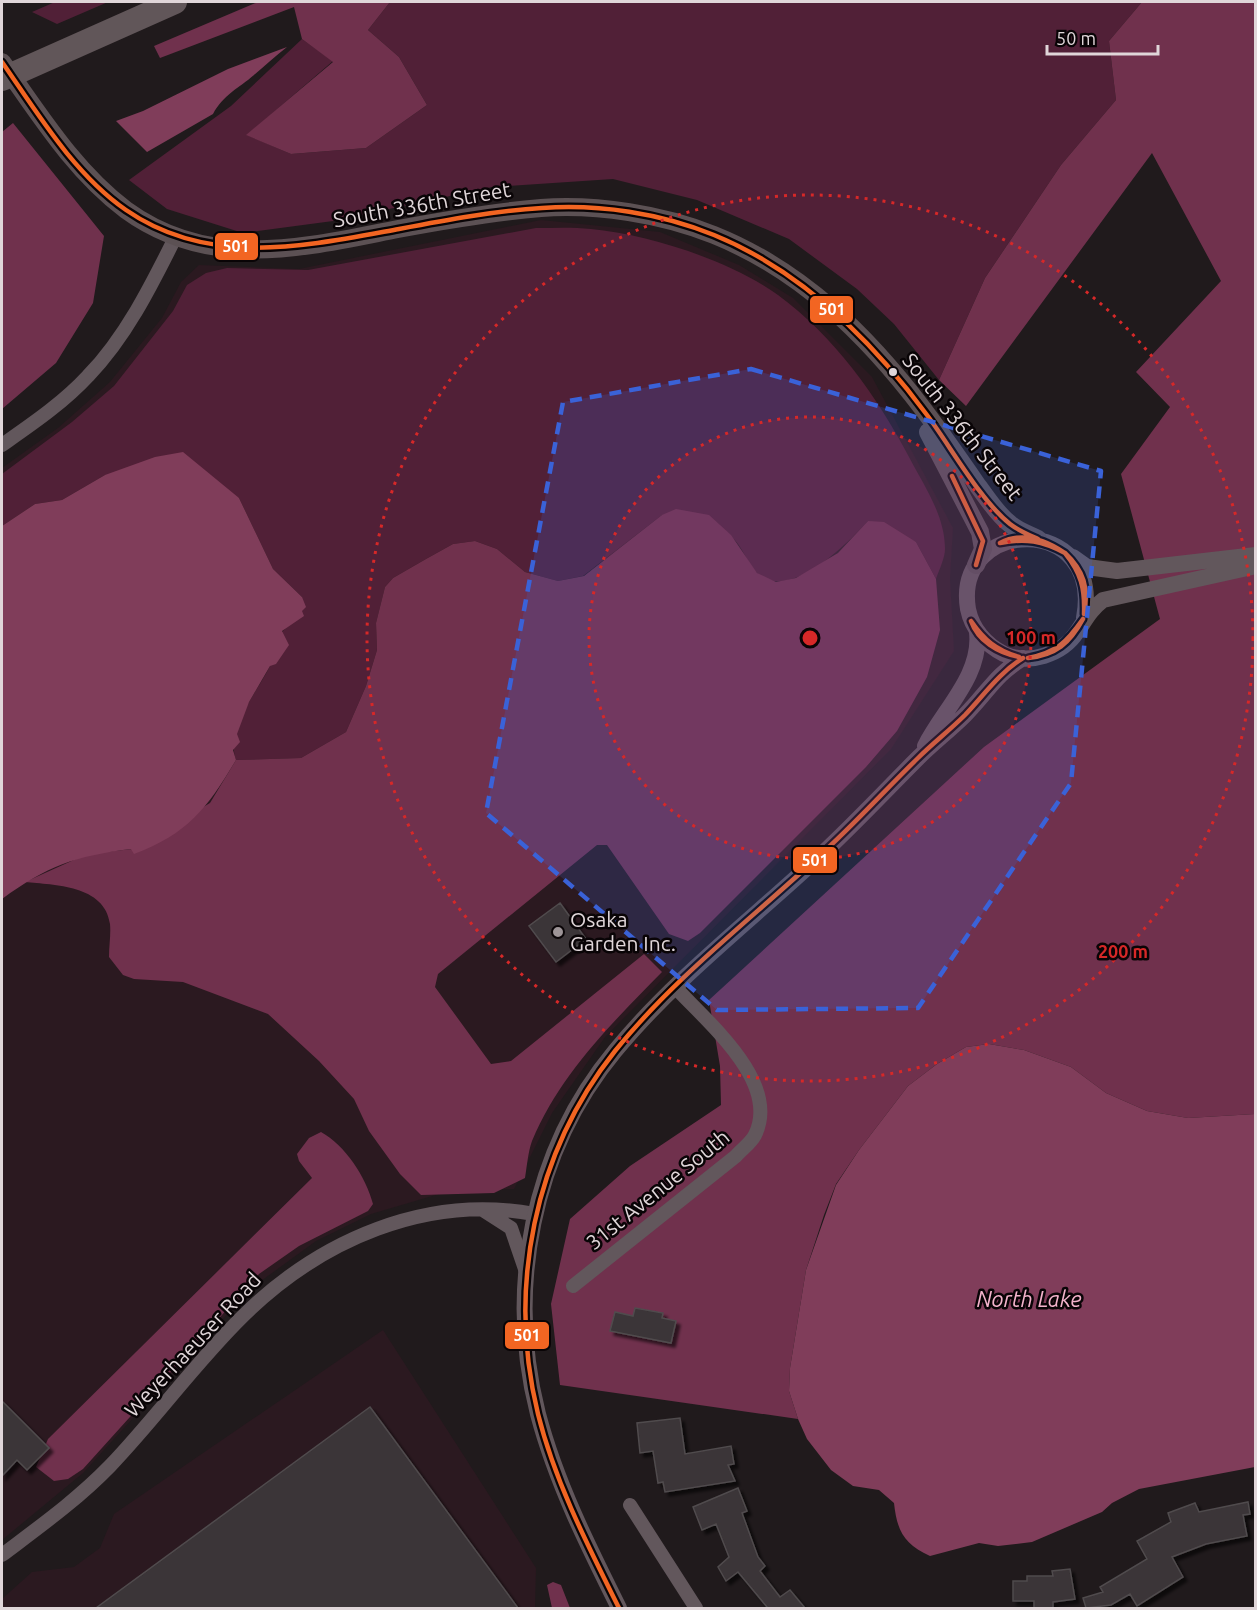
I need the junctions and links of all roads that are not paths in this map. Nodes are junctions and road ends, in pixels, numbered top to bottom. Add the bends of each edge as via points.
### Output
1 (175, 2) edge
2 (2, 62) edge
3 (2, 79) edge
4 (176, 236) junction
5 (882, 360) junction
6 (2, 445) edge
7 (1038, 538) junction
8 (1069, 555) junction
9 (1256, 555) edge
10 (976, 565) junction
11 (1256, 566) edge
12 (1084, 618) junction
13 (977, 632) junction
14 (1023, 658) junction
15 (921, 755) junction
16 (675, 987) junction
17 (479, 1207) junction
18 (534, 1214) junction
19 (526, 1273) junction
20 (573, 1286) dead end
21 (630, 1505) dead end
22 (2, 1555) edge
23 (600, 1570) junction
24 (608, 1608) edge
25 (619, 1608) edge
26 (696, 1608) edge

1 - 3 highway
2 - 4 main road, South 336th Street via 84,173 125,209
4 - 5 main road, South 336th Street via 208,245 278,251 449,220 544,208 644,216 711,234 785,272 847,321
4 - 6 street via 128,323 89,375 57,405
5 - 7 main road, South 336th Street via 996,510 1017,529
5 - 10 main road, South 336th Street via 924,424 974,518 983,541
7 - 8 street
7 - 10 street via 1003,542
8 - 9 street via 1088,567 1117,571
8 - 12 street via 1086,584
10 - 13 street via 967,599
11 - 12 street via 1114,596 1092,608
12 - 14 street via 1077,632 1054,652
13 - 14 street via 1005,655
13 - 15 street via 979,644 974,666
14 - 15 street via 996,677 968,712
15 - 16 street via 825,852
16 - 18 street via 614,1052 587,1090 564,1131
16 - 20 street, 31st Avenue South via 736,1053 753,1078 760,1100 760,1119 754,1137 736,1156
17 - 18 street, Weyerhaeuser Road
17 - 19 street via 511,1228
17 - 22 street, Weyerhaeuser Road via 429,1213 374,1229 310,1262 281,1282 243,1316 85,1490
18 - 19 street
19 - 23 street via 527,1357 539,1417 559,1476
21 - 26 street
23 - 24 street
23 - 25 street

